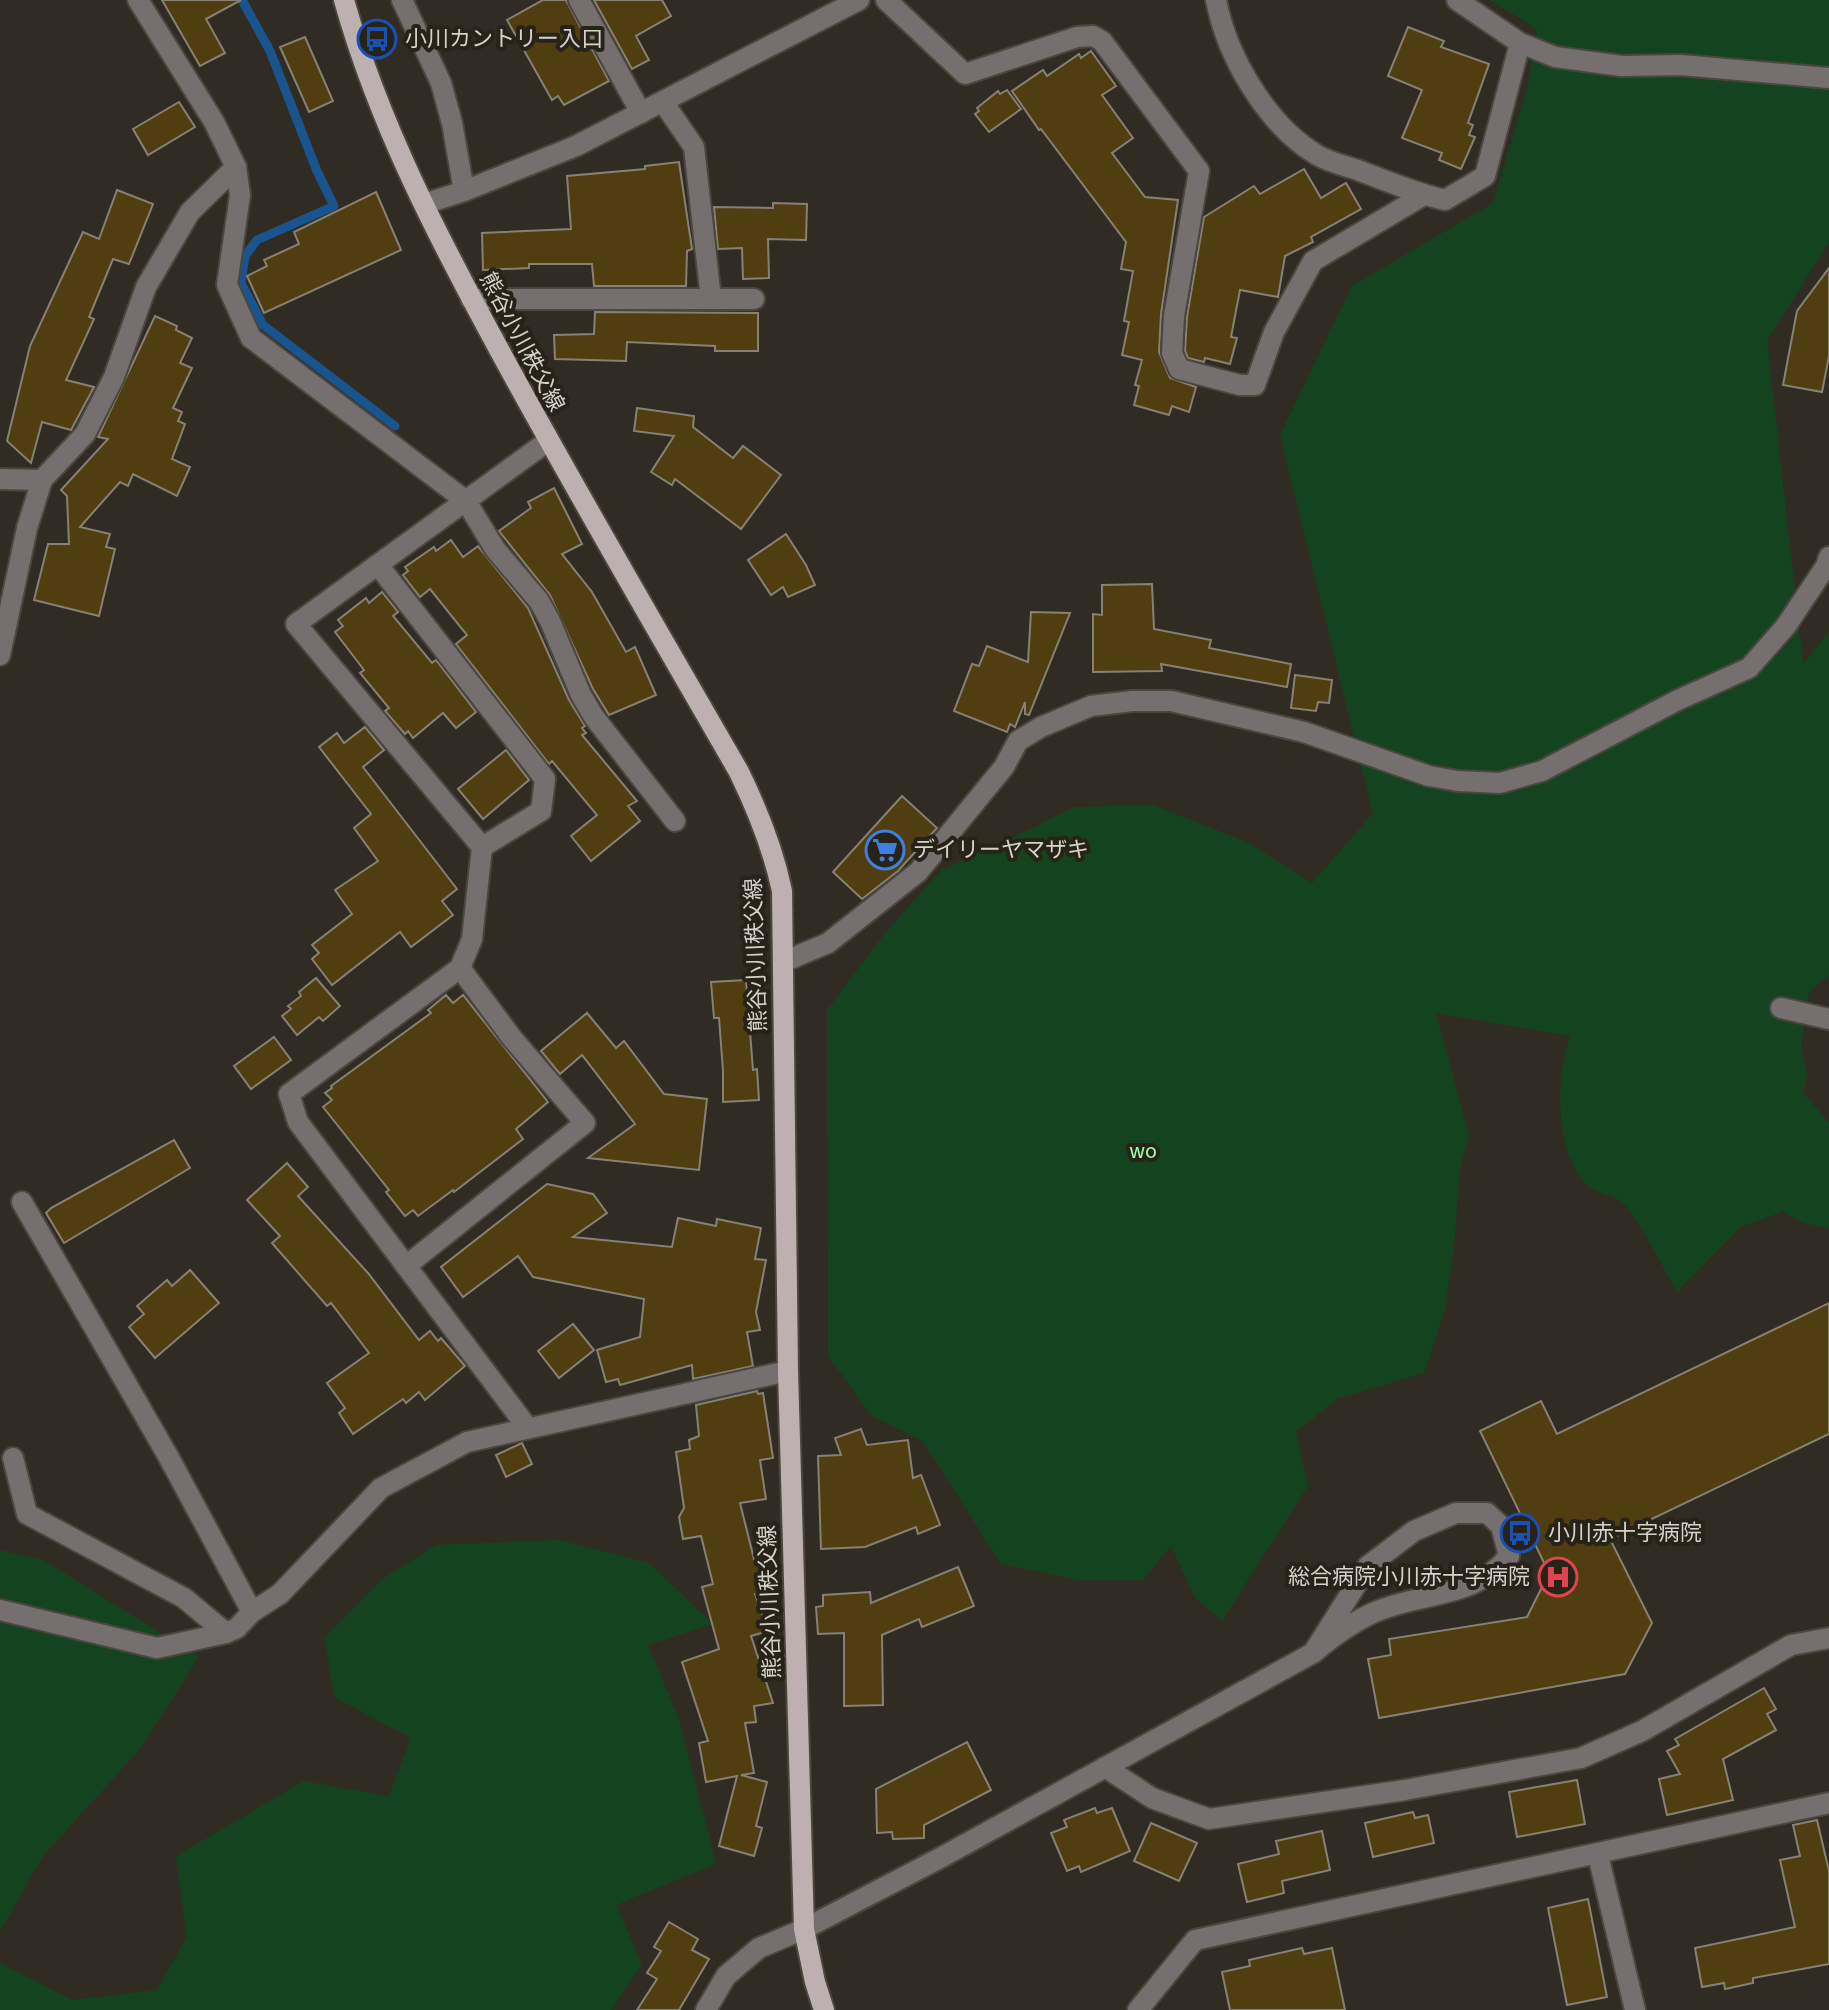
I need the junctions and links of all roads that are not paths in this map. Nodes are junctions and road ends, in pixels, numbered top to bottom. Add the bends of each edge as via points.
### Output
1 (138, 0) edge
2 (344, 0) edge
3 (402, 0) edge
4 (579, 0) edge
5 (859, 0) edge
6 (886, 0) edge
7 (1216, 0) edge
8 (1457, 0) edge
9 (1520, 43) junction
10 (1829, 78) edge
11 (663, 102) junction
12 (641, 113) junction
13 (236, 167) junction
14 (464, 191) junction
15 (1424, 195) junction
16 (424, 204) junction
17 (471, 299) junction
18 (711, 299) junction
19 (754, 299) dead end
20 (548, 441) junction
21 (0, 479) edge
22 (42, 480) junction
23 (466, 501) junction
24 (1829, 557) edge
25 (378, 565) junction
26 (0, 655) edge
27 (675, 821) dead end
28 (482, 847) junction
29 (783, 962) junction
30 (460, 968) junction
31 (1781, 1008) dead end
32 (1829, 1019) edge
33 (22, 1202) dead end
34 (406, 1266) junction
35 (788, 1371) junction
36 (527, 1427) junction
37 (13, 1458) dead end
38 (0, 1610) edge
39 (252, 1612) junction
40 (226, 1633) junction
41 (1829, 1638) edge
42 (1313, 1653) junction
43 (1105, 1767) junction
44 (1829, 1803) edge
45 (1598, 1855) junction
46 (804, 1929) junction
47 (706, 2010) edge
48 (824, 2010) edge
49 (1138, 2010) edge
50 (1635, 2010) edge

1 - 13 street
2 - 16 main road, 熊谷小川秩父線 via 381,112
3 - 14 street via 441,83
4 - 12 street
5 - 11 street
6 - 15 street via 965,74 1077,37 1102,41 1199,171 1174,316 1172,353 1179,369 1255,385 1274,332 1313,261
7 - 15 street via 1244,74 1277,123 1318,156
8 - 9 street
9 - 10 street via 1555,57 1622,66 1681,65
9 - 15 street via 1485,176 1445,200
11 - 12 street
11 - 18 street via 694,147
12 - 14 street
13 - 22 street via 190,212 146,287 114,377 85,434
13 - 23 street via 240,195 227,285 251,338
14 - 16 street
16 - 17 main road, 熊谷小川秩父線
17 - 18 street
17 - 20 main road, 熊谷小川秩父線
18 - 19 street
20 - 23 street
20 - 29 main road, 熊谷小川秩父線 via 761,816 782,891
21 - 22 street
22 - 26 street
23 - 25 street
23 - 27 street via 495,549 539,601 594,717
24 - 29 street via 1786,626 1749,668 1542,771 1500,783 1429,776 1304,732 1171,701 1091,706 1018,741 1004,767 918,872 828,943
25 - 28 street via 545,779 541,811
25 - 28 street via 296,624
28 - 30 street via 472,939
29 - 35 main road, 熊谷小川秩父線
30 - 34 street via 289,1094 298,1122
30 - 34 street via 585,1123
31 - 32 street
33 - 39 street
34 - 36 street
35 - 36 street
35 - 46 main road, 熊谷小川秩父線
36 - 39 street via 467,1442 381,1488 280,1594
37 - 40 street via 27,1514 184,1598
38 - 40 street via 157,1648
39 - 40 street
41 - 43 street via 1791,1645 1642,1731 1581,1758 1405,1790 1209,1819 1152,1798
42 - 42 street via 1368,1566 1414,1531 1456,1513 1487,1513 1501,1526 1509,1556 1500,1566 1465,1589 1377,1611
42 - 43 street
43 - 46 street
44 - 45 street
45 - 49 street via 1195,1940
45 - 50 street
46 - 47 street via 759,1948 726,1976
46 - 48 main road, 熊谷小川秩父線

